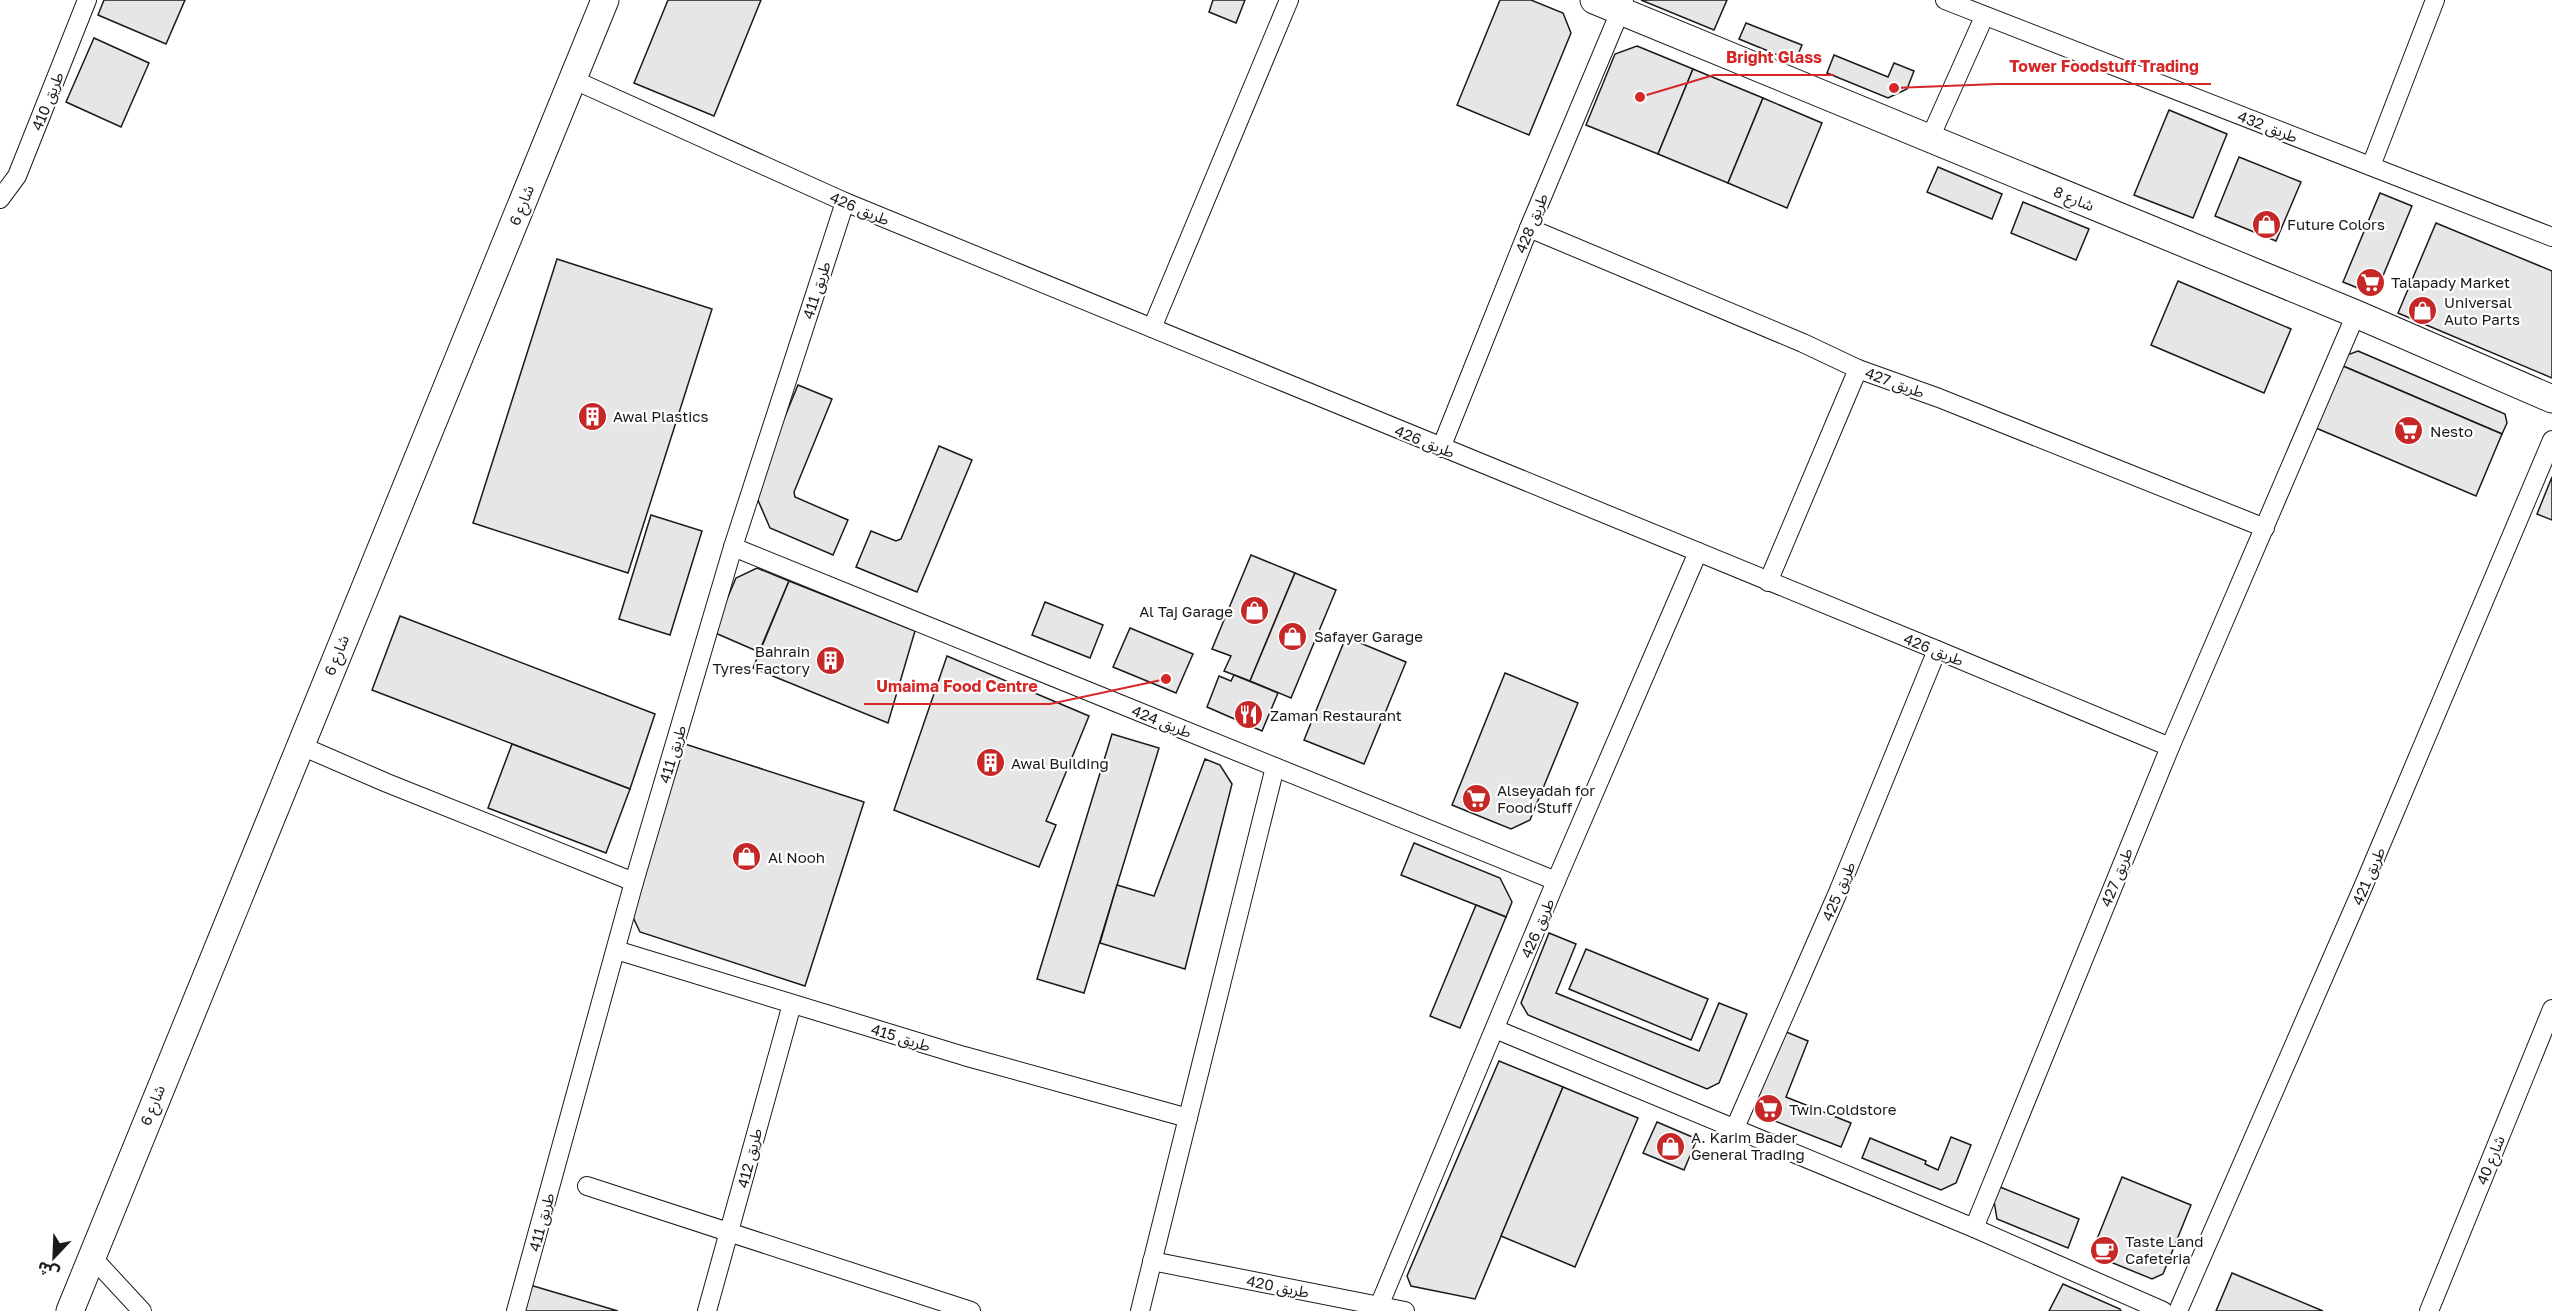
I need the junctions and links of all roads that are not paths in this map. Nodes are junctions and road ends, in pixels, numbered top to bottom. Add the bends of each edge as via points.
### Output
1 (87, 0) edge
2 (605, 0) edge
3 (1288, 0) edge
4 (1594, 0) edge
5 (1945, 0) edge
6 (2435, 0) edge
7 (1623, 5) edge
8 (1984, 17) junction
9 (572, 79) junction
10 (1930, 138) junction
11 (2371, 166) junction
12 (0, 199) edge
13 (845, 202) junction
14 (1529, 228) junction
15 (2552, 237) edge
16 (2356, 314) junction
17 (1152, 328) junction
18 (1858, 369) junction
19 (2552, 399) edge
20 (2552, 440) edge
21 (1442, 448) junction
22 (2265, 528) junction
23 (734, 547) junction
24 (1698, 552) junction
25 (1768, 582) junction
26 (1937, 650) junction
27 (299, 745) junction
28 (2169, 747) junction
29 (1275, 767) junction
30 (1556, 881) junction
31 (634, 882) junction
32 (616, 950) junction
33 (792, 1004) junction
34 (2552, 1009) edge
35 (1495, 1029) junction
36 (1188, 1118) junction
37 (1734, 1130) junction
38 (588, 1186) dead end
39 (1974, 1228) junction
40 (730, 1231) junction
41 (90, 1256) junction
42 (1152, 1261) junction
43 (1379, 1306) junction
44 (70, 1311) edge
45 (142, 1311) edge
46 (516, 1311) edge
47 (707, 1311) edge
48 (971, 1311) edge
49 (1140, 1311) edge
50 (1405, 1311) edge
51 (2163, 1311) edge
52 (2178, 1311) edge
53 (2428, 1311) edge

1 - 12 street, طريق 410 via 17,176
2 - 9 street, شارع 6
3 - 17 street
4 - 7 street, شارع 8
5 - 8 street, طريق 432
6 - 11 street
7 - 10 street, شارع 8
7 - 14 street, طريق 428
8 - 10 street
8 - 11 street, طريق 432
9 - 13 street, طريق 426
9 - 27 street, شارع 6
10 - 16 street, شارع 8
11 - 15 street, طريق 432
13 - 17 street, طريق 426
13 - 23 street, طريق 411
14 - 18 street, طريق 427
14 - 21 street, طريق 428
16 - 19 street, شارع 8
16 - 22 street, طريق 427
17 - 21 street, طريق 426
18 - 22 street, طريق 427
18 - 25 street
20 - 52 street, طريق 421 via 2359,898
21 - 24 street, طريق 426
22 - 28 street, طريق 427
23 - 29 street, طريق 424
23 - 31 street, طريق 411
24 - 25 street, طريق 426
24 - 30 street, طريق 426
25 - 26 street, طريق 426
26 - 28 street, طريق 426
26 - 37 street, طريق 425 via 1839,890
27 - 31 street
27 - 41 street, شارع 6
28 - 39 street, طريق 427
29 - 30 street, طريق 424
29 - 36 street
30 - 35 street, طريق 426
31 - 32 street, طريق 411
32 - 33 street, طريق 415
32 - 46 street, طريق 411
33 - 36 street, طريق 415
33 - 40 street, طريق 412
34 - 53 street, شارع 40
35 - 37 street
35 - 43 street, طريق 426
36 - 42 street
37 - 39 street
38 - 40 street
39 - 51 street
40 - 47 street, طريق 412
40 - 48 street
41 - 44 street, شارع 6
41 - 45 street
42 - 43 street, طريق 420
42 - 49 street
43 - 50 street, طريق 420

